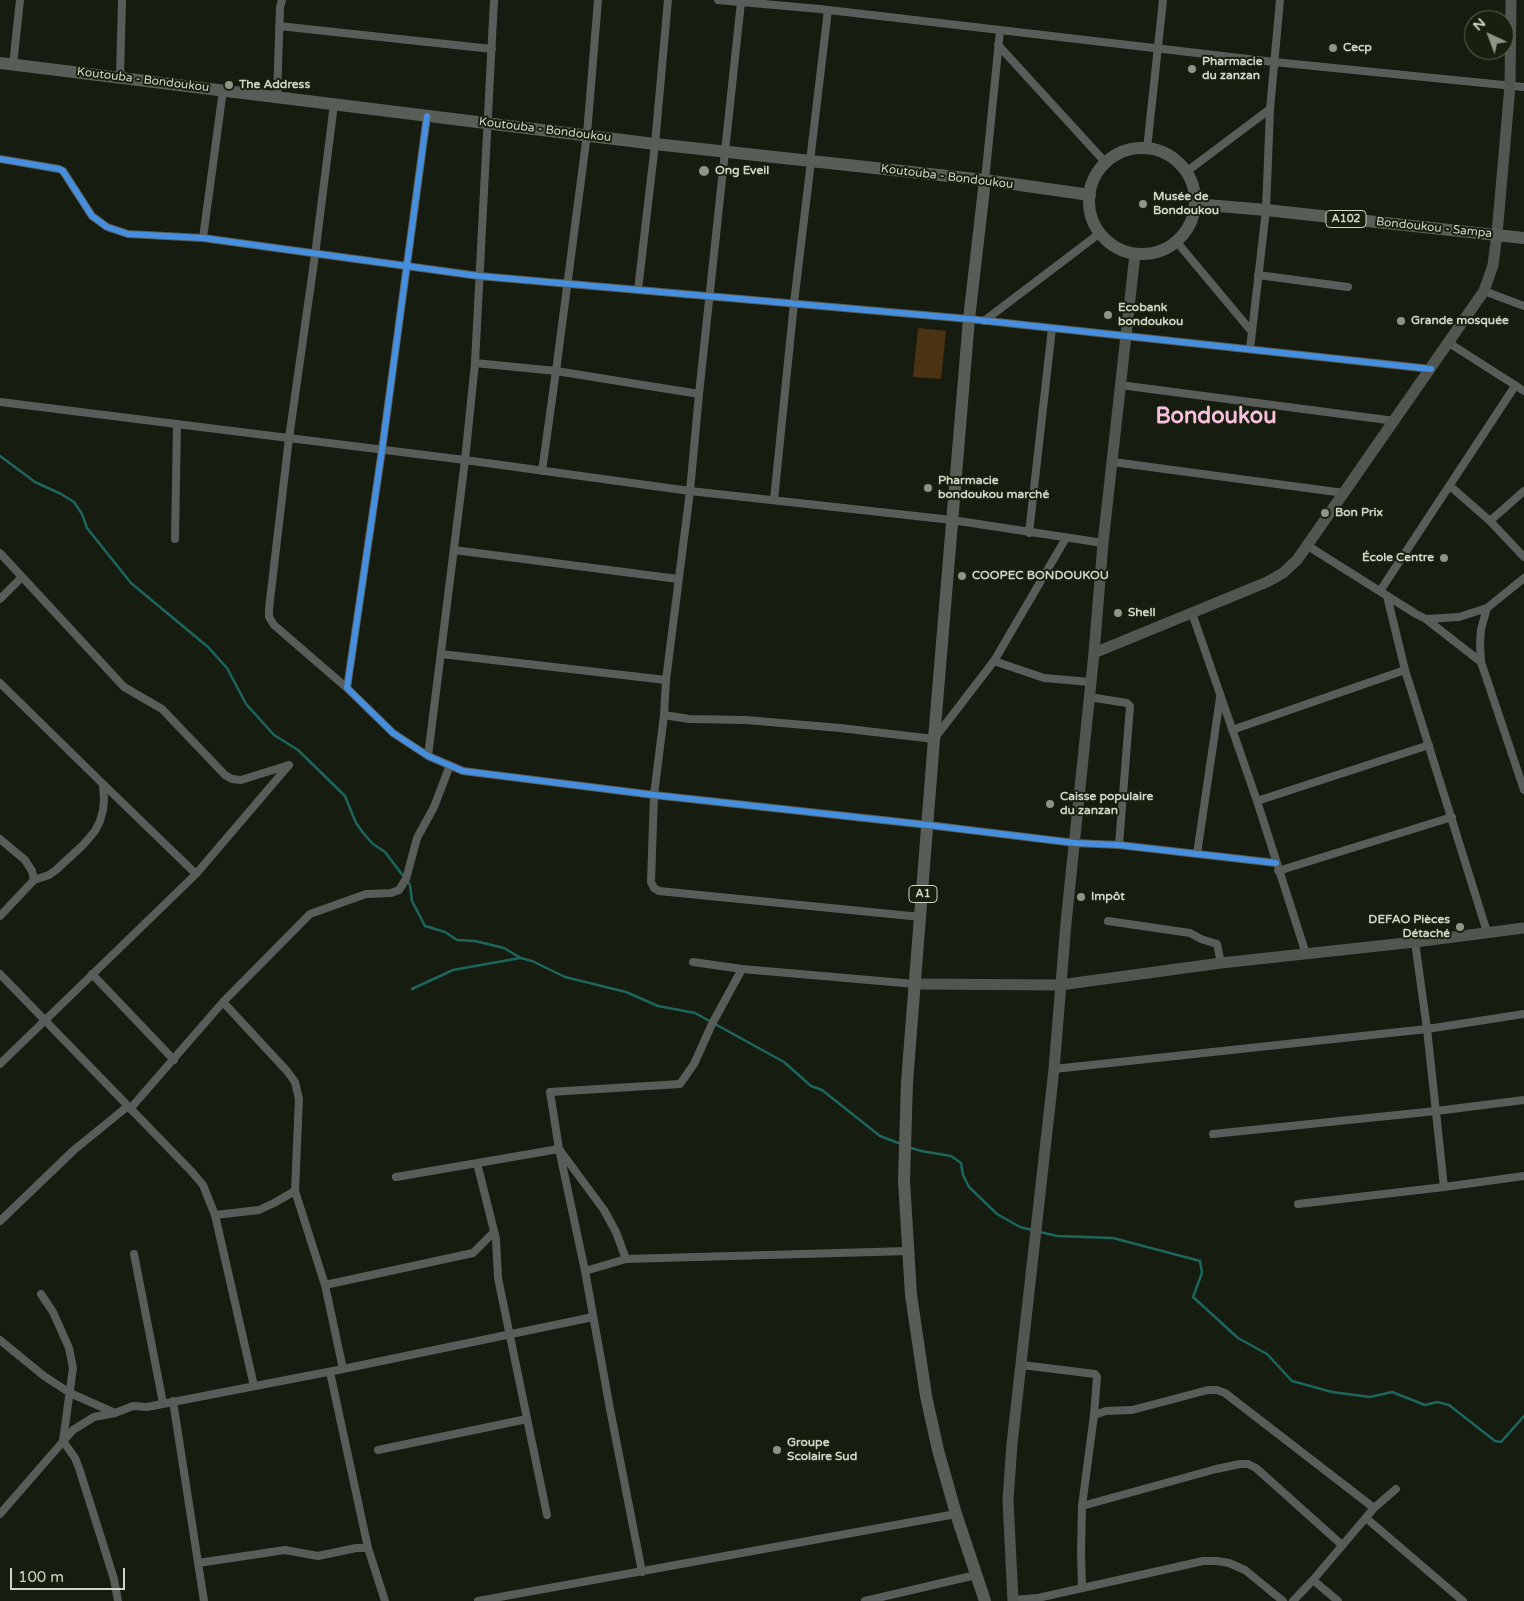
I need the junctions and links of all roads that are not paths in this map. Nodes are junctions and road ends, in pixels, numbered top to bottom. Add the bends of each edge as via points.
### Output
1 (20, 0) edge
2 (122, 0) edge
3 (282, 0) edge
4 (494, 0) edge
5 (598, 0) edge
6 (668, 0) edge
7 (718, 0) edge
8 (822, 0) edge
9 (1163, 0) edge
10 (1280, 0) edge
11 (1511, 0) edge
12 (741, 2) junction
13 (824, 10) junction
14 (279, 26) junction
15 (1000, 31) junction
16 (998, 45) junction
17 (492, 49) junction
18 (1158, 49) junction
19 (1274, 62) junction
20 (0, 63) edge
21 (14, 65) junction
22 (120, 77) junction
23 (1510, 86) junction
24 (1524, 87) edge
25 (223, 90) junction
26 (277, 97) junction
27 (334, 104) junction
28 (1270, 109) junction
29 (427, 116) junction
30 (489, 123) junction
31 (587, 134) junction
32 (655, 144) junction
33 (1147, 149) junction
34 (724, 151) junction
35 (0, 159) edge
36 (811, 161) junction
37 (1106, 163) junction
38 (1186, 172) junction
39 (985, 180) junction
40 (1090, 195) junction
41 (1195, 204) junction
42 (1266, 210) junction
43 (1100, 233) junction
44 (1497, 234) junction
45 (203, 238) junction
46 (1524, 238) edge
47 (1176, 241) junction
48 (1135, 254) junction
49 (315, 255) junction
50 (406, 265) junction
51 (1258, 275) junction
52 (479, 276) junction
53 (567, 284) junction
54 (1348, 287) dead end
55 (638, 290) junction
56 (1484, 291) junction
57 (709, 296) junction
58 (794, 303) junction
59 (1524, 306) edge
60 (969, 319) junction
61 (984, 321) junction
62 (1052, 328) junction
63 (1252, 332) junction
64 (1126, 337) junction
65 (1449, 343) junction
66 (1250, 349) junction
67 (475, 363) junction
68 (1431, 369) junction
69 (556, 371) junction
70 (1120, 385) junction
71 (1515, 386) junction
72 (1524, 391) edge
73 (698, 394) junction
74 (0, 402) edge
75 (1395, 421) junction
76 (177, 424) junction
77 (289, 438) junction
78 (382, 450) junction
79 (465, 460) junction
80 (1113, 462) junction
81 (542, 471) junction
82 (1450, 486) junction
83 (1524, 490) edge
84 (690, 492) junction
85 (1344, 492) junction
86 (774, 500) junction
87 (952, 520) junction
88 (1490, 521) junction
89 (1029, 533) junction
90 (1066, 538) junction
91 (175, 539) dead end
92 (1103, 543) junction
93 (1308, 546) junction
94 (454, 550) junction
95 (0, 553) edge
96 (1524, 557) edge
97 (22, 577) junction
98 (678, 578) junction
99 (1524, 578) edge
100 (1380, 591) junction
101 (1387, 596) junction
102 (0, 599) edge
103 (1487, 608) junction
104 (1192, 613) junction
105 (1426, 619) junction
106 (1094, 653) junction
107 (441, 654) junction
108 (994, 661) junction
109 (1481, 662) junction
110 (1405, 670) junction
111 (666, 680) junction
112 (1090, 682) junction
113 (0, 683) edge
114 (346, 688) junction
115 (1221, 696) junction
116 (1088, 697) junction
117 (664, 715) junction
118 (1232, 730) junction
119 (934, 739) junction
120 (1429, 745) junction
121 (428, 756) junction
122 (450, 765) junction
123 (102, 784) junction
124 (1524, 790) edge
125 (654, 795) junction
126 (1256, 801) junction
127 (1452, 817) junction
128 (928, 825) junction
129 (0, 839) edge
130 (1075, 843) junction
131 (1118, 845) junction
132 (1197, 854) junction
133 (1277, 867) junction
134 (196, 874) junction
135 (34, 880) junction
136 (0, 916) edge
137 (921, 916) junction
138 (1108, 921) dead end
139 (1524, 928) edge
140 (1487, 932) junction
141 (1415, 942) junction
142 (1306, 954) junction
143 (692, 962) dead end
144 (1221, 963) junction
145 (742, 969) junction
146 (0, 974) edge
147 (92, 974) junction
148 (915, 984) junction
149 (1060, 985) junction
150 (223, 1002) junction
151 (1524, 1014) edge
152 (44, 1020) junction
153 (1426, 1029) junction
154 (174, 1060) junction
155 (0, 1064) edge
156 (1054, 1069) junction
157 (1524, 1100) edge
158 (129, 1107) junction
159 (1436, 1111) junction
160 (1213, 1134) dead end
161 (559, 1149) junction
162 (477, 1163) junction
163 (1524, 1176) edge
164 (396, 1177) dead end
165 (1444, 1187) junction
166 (295, 1191) junction
167 (1298, 1204) dead end
168 (215, 1215) junction
169 (0, 1221) edge
170 (494, 1232) junction
171 (908, 1251) junction
172 (134, 1254) dead end
173 (626, 1259) junction
174 (585, 1271) junction
175 (325, 1285) junction
176 (41, 1294) dead end
177 (593, 1316) junction
178 (510, 1334) junction
179 (0, 1340) edge
180 (1022, 1365) junction
181 (343, 1369) junction
182 (330, 1372) junction
183 (254, 1386) junction
184 (70, 1393) junction
185 (173, 1401) junction
186 (164, 1403) junction
187 (115, 1413) junction
188 (1094, 1415) junction
189 (528, 1419) junction
190 (64, 1441) junction
191 (378, 1450) dead end
192 (1396, 1489) dead end
193 (1082, 1506) junction
194 (1374, 1508) junction
195 (0, 1514) edge
196 (956, 1514) junction
197 (547, 1515) dead end
198 (1366, 1518) junction
199 (1342, 1545) junction
200 (368, 1548) junction
201 (198, 1563) junction
202 (642, 1572) junction
203 (976, 1575) junction
204 (1313, 1580) junction
205 (1082, 1588) junction
206 (1013, 1600) edge
207 (118, 1601) edge
208 (204, 1601) edge
209 (384, 1601) edge
210 (478, 1601) edge
211 (865, 1601) edge
212 (985, 1601) edge
213 (1283, 1601) edge
214 (1293, 1601) edge
215 (1338, 1601) edge
216 (1463, 1601) edge

1 - 21 street
2 - 22 street
3 - 14 street
4 - 17 street
5 - 31 street
6 - 32 street
7 - 12 street
8 - 13 street
9 - 18 street
10 - 19 street
11 - 23 street
12 - 13 street
12 - 34 street
13 - 15 street
13 - 36 street
14 - 17 street
14 - 26 street
15 - 16 street
15 - 18 street
16 - 37 street
16 - 39 street
17 - 30 street
18 - 19 street
18 - 33 street
19 - 23 street
19 - 28 street
20 - 21 main road, Koutouba - Bondoukou
21 - 22 main road, Koutouba - Bondoukou
22 - 25 main road, Koutouba - Bondoukou
23 - 24 street
23 - 44 street
25 - 26 main road, Koutouba - Bondoukou
25 - 45 street
26 - 27 main road, Koutouba - Bondoukou
27 - 29 main road, Koutouba - Bondoukou
27 - 49 street
28 - 38 street
28 - 42 street
29 - 30 main road, Koutouba - Bondoukou
29 - 50 street
30 - 31 main road, Koutouba - Bondoukou
30 - 52 street
31 - 32 main road, Koutouba - Bondoukou
31 - 53 street
32 - 34 main road, Koutouba - Bondoukou
32 - 55 street
33 - 37 main road via 1125,152
33 - 38 main road via 1169,156
34 - 36 main road, Koutouba - Bondoukou
34 - 57 street
35 - 45 street via 63,171 92,216 107,228 128,234
36 - 39 main road, Koutouba - Bondoukou
36 - 58 street
37 - 40 main road via 1095,178
38 - 41 main road via 1193,187
39 - 40 main road, Koutouba - Bondoukou
39 - 60 main road, A1
40 - 43 main road via 1091,215
41 - 42 main road, Bondoukou - Sampa / A102
41 - 47 main road via 1190,225
42 - 44 main road, Bondoukou - Sampa / A102
42 - 51 street
43 - 48 main road via 1116,247
43 - 61 street
44 - 46 main road, Bondoukou - Sampa / A102
44 - 56 street via 1493,265
45 - 49 street
47 - 48 main road via 1157,252
47 - 63 street
48 - 64 street
49 - 50 street
49 - 77 street
50 - 52 street
50 - 78 street
51 - 54 street
51 - 63 street
52 - 53 street
52 - 67 street
53 - 55 street
53 - 69 street
55 - 57 street
56 - 59 street
56 - 65 street
57 - 58 street
57 - 73 street
58 - 60 street
58 - 86 street
60 - 61 street
60 - 87 main road, A1
61 - 62 street
62 - 64 street
62 - 89 street
63 - 66 street
64 - 66 street
64 - 70 street
65 - 68 street
65 - 71 street
66 - 68 street
67 - 69 street
67 - 79 street
68 - 75 street
69 - 73 street
69 - 81 street
70 - 75 street
70 - 80 street
71 - 72 street
71 - 82 street
73 - 84 street
74 - 76 street
75 - 85 street
76 - 77 street
76 - 91 street
77 - 78 street
77 - 114 street via 269,616 274,625
78 - 79 street
78 - 114 street
79 - 81 street
79 - 94 street
80 - 85 street
80 - 92 street
81 - 84 street
82 - 88 street
82 - 100 street
83 - 88 street
84 - 86 street
84 - 98 street
85 - 93 street
86 - 87 street
87 - 89 street
87 - 119 main road, A1
88 - 96 street
89 - 90 street
90 - 92 street
90 - 108 street
92 - 106 street
93 - 100 street
93 - 104 street via 1283,573
94 - 98 street
94 - 107 street
95 - 97 street
97 - 102 street
97 - 134 street via 124,687 162,709 225,775 241,780 289,765
98 - 111 street
99 - 103 street
100 - 101 street
101 - 105 street
101 - 110 street
103 - 105 street via 1459,617
103 - 109 street via 1482,629
104 - 106 street
104 - 115 street
105 - 109 street
106 - 112 street
107 - 111 street
107 - 121 street
108 - 112 street via 1044,678
108 - 119 street
109 - 124 street
110 - 118 street
110 - 120 street
111 - 117 street
112 - 116 street
113 - 123 street
114 - 121 street via 393,733
115 - 118 street
115 - 132 street
116 - 130 street
116 - 131 street via 1130,706
117 - 119 street via 840,728
117 - 125 street
118 - 126 street
119 - 128 main road, A1
120 - 126 street
120 - 127 street
121 - 122 street
122 - 125 street via 463,771
122 - 150 street via 434,807 417,838 406,879 399,890 366,894 314,912
123 - 134 street
123 - 135 street via 103,810 95,831 56,870
125 - 128 street
125 - 137 street via 651,882 654,888
126 - 133 street
127 - 133 street
127 - 140 street
128 - 130 street
128 - 137 main road, A1
129 - 135 street via 25,860
130 - 131 street
130 - 149 street
131 - 132 street
132 - 133 street
133 - 142 street
134 - 147 street
135 - 136 street
137 - 148 main road, A1
138 - 144 street via 1190,933 1216,944
139 - 140 street
140 - 141 street
141 - 142 street
141 - 153 street
142 - 144 street
143 - 145 street
144 - 149 street
145 - 148 street
145 - 161 street via 694,1064 680,1084 550,1092
146 - 152 street
147 - 152 street
147 - 154 street
148 - 149 street
148 - 171 main road, A1 via 904,1138
149 - 156 street
150 - 154 street
150 - 166 street via 295,1082 299,1099
151 - 153 street
152 - 155 street
152 - 158 street
153 - 156 street
153 - 159 street
154 - 158 street
156 - 180 street
157 - 159 street
158 - 168 street via 203,1185
158 - 169 street via 74,1150
159 - 160 street
159 - 165 street
161 - 162 street
161 - 173 street via 604,1210
161 - 174 street
162 - 164 street
162 - 170 street
163 - 165 street
165 - 167 street
166 - 168 street via 259,1210
166 - 175 street
168 - 183 street
170 - 175 street via 473,1252
170 - 178 street via 498,1278
171 - 173 street
171 - 196 main road, A1 via 926,1396
172 - 186 street
173 - 174 street
174 - 177 street
175 - 181 street
176 - 184 street via 69,1348 73,1368
177 - 178 street
177 - 202 street
178 - 181 street
178 - 189 street
179 - 184 street
180 - 188 street via 1095,1374
180 - 206 street via 1008,1500
181 - 182 street
182 - 183 street
182 - 200 street
183 - 185 street
184 - 187 street
184 - 190 street
185 - 186 street
185 - 201 street
186 - 187 street via 133,1406
187 - 190 street via 83,1423
188 - 193 street
188 - 194 street via 1132,1410 1217,1390
189 - 191 street
189 - 197 street
190 - 195 street
190 - 207 street via 79,1468 114,1578
192 - 194 street
193 - 199 street via 1216,1469 1248,1464
193 - 205 street
194 - 198 street
196 - 202 street
196 - 203 main road, A1
198 - 199 street
198 - 216 street
199 - 204 street
200 - 201 street via 318,1556 285,1550
200 - 209 street
201 - 208 street
202 - 210 street
203 - 211 street
203 - 212 main road, A1
204 - 214 street
204 - 215 street
205 - 206 street
205 - 213 street via 1203,1561 1217,1561 1245,1570

